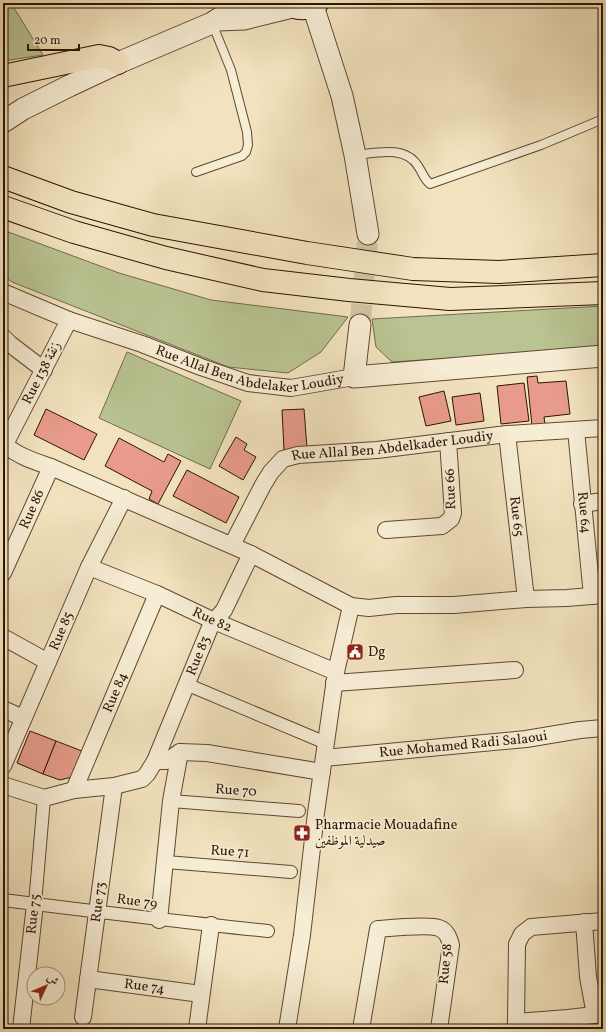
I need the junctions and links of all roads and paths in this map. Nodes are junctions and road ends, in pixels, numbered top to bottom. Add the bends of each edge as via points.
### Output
1 (243, 3) edge
2 (302, 5) edge
3 (214, 21) junction
4 (118, 63) junction
5 (3, 76) edge
6 (603, 119) edge
7 (3, 122) edge
8 (355, 155) junction
9 (196, 172) dead end
10 (3, 177) edge
11 (3, 207) edge
12 (368, 234) tunnel mouth
13 (603, 266) edge
14 (3, 292) edge
15 (603, 293) edge
16 (69, 320) junction
17 (360, 325) tunnel mouth
18 (3, 338) edge
19 (603, 356) edge
20 (44, 370) junction
21 (354, 377) junction
22 (603, 428) edge
23 (576, 430) junction
24 (507, 434) junction
25 (448, 441) junction
26 (4, 445) edge
27 (52, 467) junction
28 (124, 498) junction
29 (603, 501) edge
30 (582, 504) junction
31 (386, 530) dead end
32 (232, 545) junction
33 (252, 554) junction
34 (89, 567) junction
35 (3, 573) edge
36 (157, 594) junction
37 (597, 596) edge
38 (526, 599) junction
39 (351, 606) junction
40 (214, 621) junction
41 (3, 637) edge
42 (48, 662) junction
43 (515, 670) dead end
44 (335, 677) junction
45 (186, 684) junction
46 (3, 709) edge
47 (23, 718) junction
48 (603, 728) edge
49 (180, 752) junction
50 (324, 758) junction
51 (155, 761) junction
52 (3, 766) edge
53 (3, 785) edge
54 (114, 786) junction
55 (74, 790) junction
56 (44, 798) junction
57 (171, 801) junction
58 (299, 811) dead end
59 (166, 862) junction
60 (291, 872) dead end
61 (3, 900) edge
62 (35, 904) junction
63 (97, 911) junction
64 (159, 920) junction
65 (603, 921) edge
66 (584, 922) junction
67 (211, 925) junction
68 (268, 931) dead end
69 (88, 979) junction
70 (201, 994) junction
71 (599, 1015) edge
72 (83, 1017) dead end
73 (569, 1024) edge
74 (516, 1026) edge
75 (21, 1029) edge
76 (197, 1029) edge
77 (287, 1029) edge
78 (361, 1029) edge
79 (439, 1029) edge

1 - 3 street
2 - 3 street via 244,19
2 - 8 street via 342,96
3 - 4 street
3 - 9 lane via 231,70 248,145 242,156
4 - 5 highway via 99,56
4 - 7 street via 23,109
6 - 8 lane via 541,145 430,184 424,179 418,165 409,157 393,151
8 - 12 street
10 - 13 highway via 71,202 153,225 413,269 499,272
11 - 15 highway via 82,234 166,258 263,280 450,299
14 - 16 street, Rue Allal Ben Abdelaker Loudiy
16 - 20 street, Rue 138 زنقة
16 - 21 street, Rue Allal Ben Abdelaker Loudiy via 248,383 291,388
17 - 21 street
18 - 20 street
19 - 21 street, Rue Allal Ben Abdelaker Loudiy
20 - 26 street, Rue 138 زنقة
22 - 23 street, Rue Allal Ben Abdelkader Loudiy
23 - 24 street, Rue Allal Ben Abdelkader Loudiy
23 - 30 street, Rue 64
24 - 25 street, Rue Allal Ben Abdelkader Loudiy
24 - 38 street, Rue 65
25 - 31 street, Rue 66 via 453,513 451,519 442,526
25 - 32 street, Rue Allal Ben Abdelkader Loudiy via 377,450 298,455 283,459 263,485
26 - 27 street via 21,456
27 - 28 street
27 - 35 street, Rue 86
28 - 32 street
28 - 34 street, Rue 85
29 - 30 street
30 - 37 street, Rue 64
32 - 33 street
33 - 39 street
33 - 40 street, Rue 83 via 224,610
34 - 36 street, Rue 82
34 - 42 street, Rue 85
36 - 40 street, Rue 82
36 - 55 street, Rue 84
37 - 38 street
38 - 39 street via 454,605 369,608
39 - 44 street
40 - 44 street, Rue 82
40 - 45 street, Rue 83
41 - 42 street
42 - 47 street, Rue 85
43 - 44 street
44 - 50 street
45 - 50 street, Rue Mohamed Radi Salaoui
45 - 51 street, Rue 83
46 - 47 street
47 - 52 street, Rue 85
48 - 50 street, Rue Mohamed Radi Salaoui via 526,740
49 - 50 street
49 - 51 street via 167,761
49 - 57 street
50 - 77 street
51 - 54 street, Rue 83 via 142,779
53 - 56 street
54 - 55 street, Rue 83
54 - 63 street, Rue 73
55 - 56 street
56 - 62 street, Rue 75
57 - 58 street, Rue 70
57 - 59 street
59 - 60 street, Rue 71
59 - 64 street
61 - 62 street, Rue 79
62 - 63 street, Rue 79
62 - 75 street, Rue 75
63 - 64 street, Rue 79
63 - 69 street, Rue 73
64 - 67 street, Rue 79
65 - 66 street
66 - 71 street via 588,977
66 - 74 street via 532,927 522,934 517,944
67 - 68 street, Rue 79
67 - 70 street
69 - 70 street, Rue 74
69 - 72 street, Rue 73
70 - 76 street
71 - 73 street
73 - 74 street
78 - 79 street, Rue 58 via 378,929 415,927 440,928 450,940

